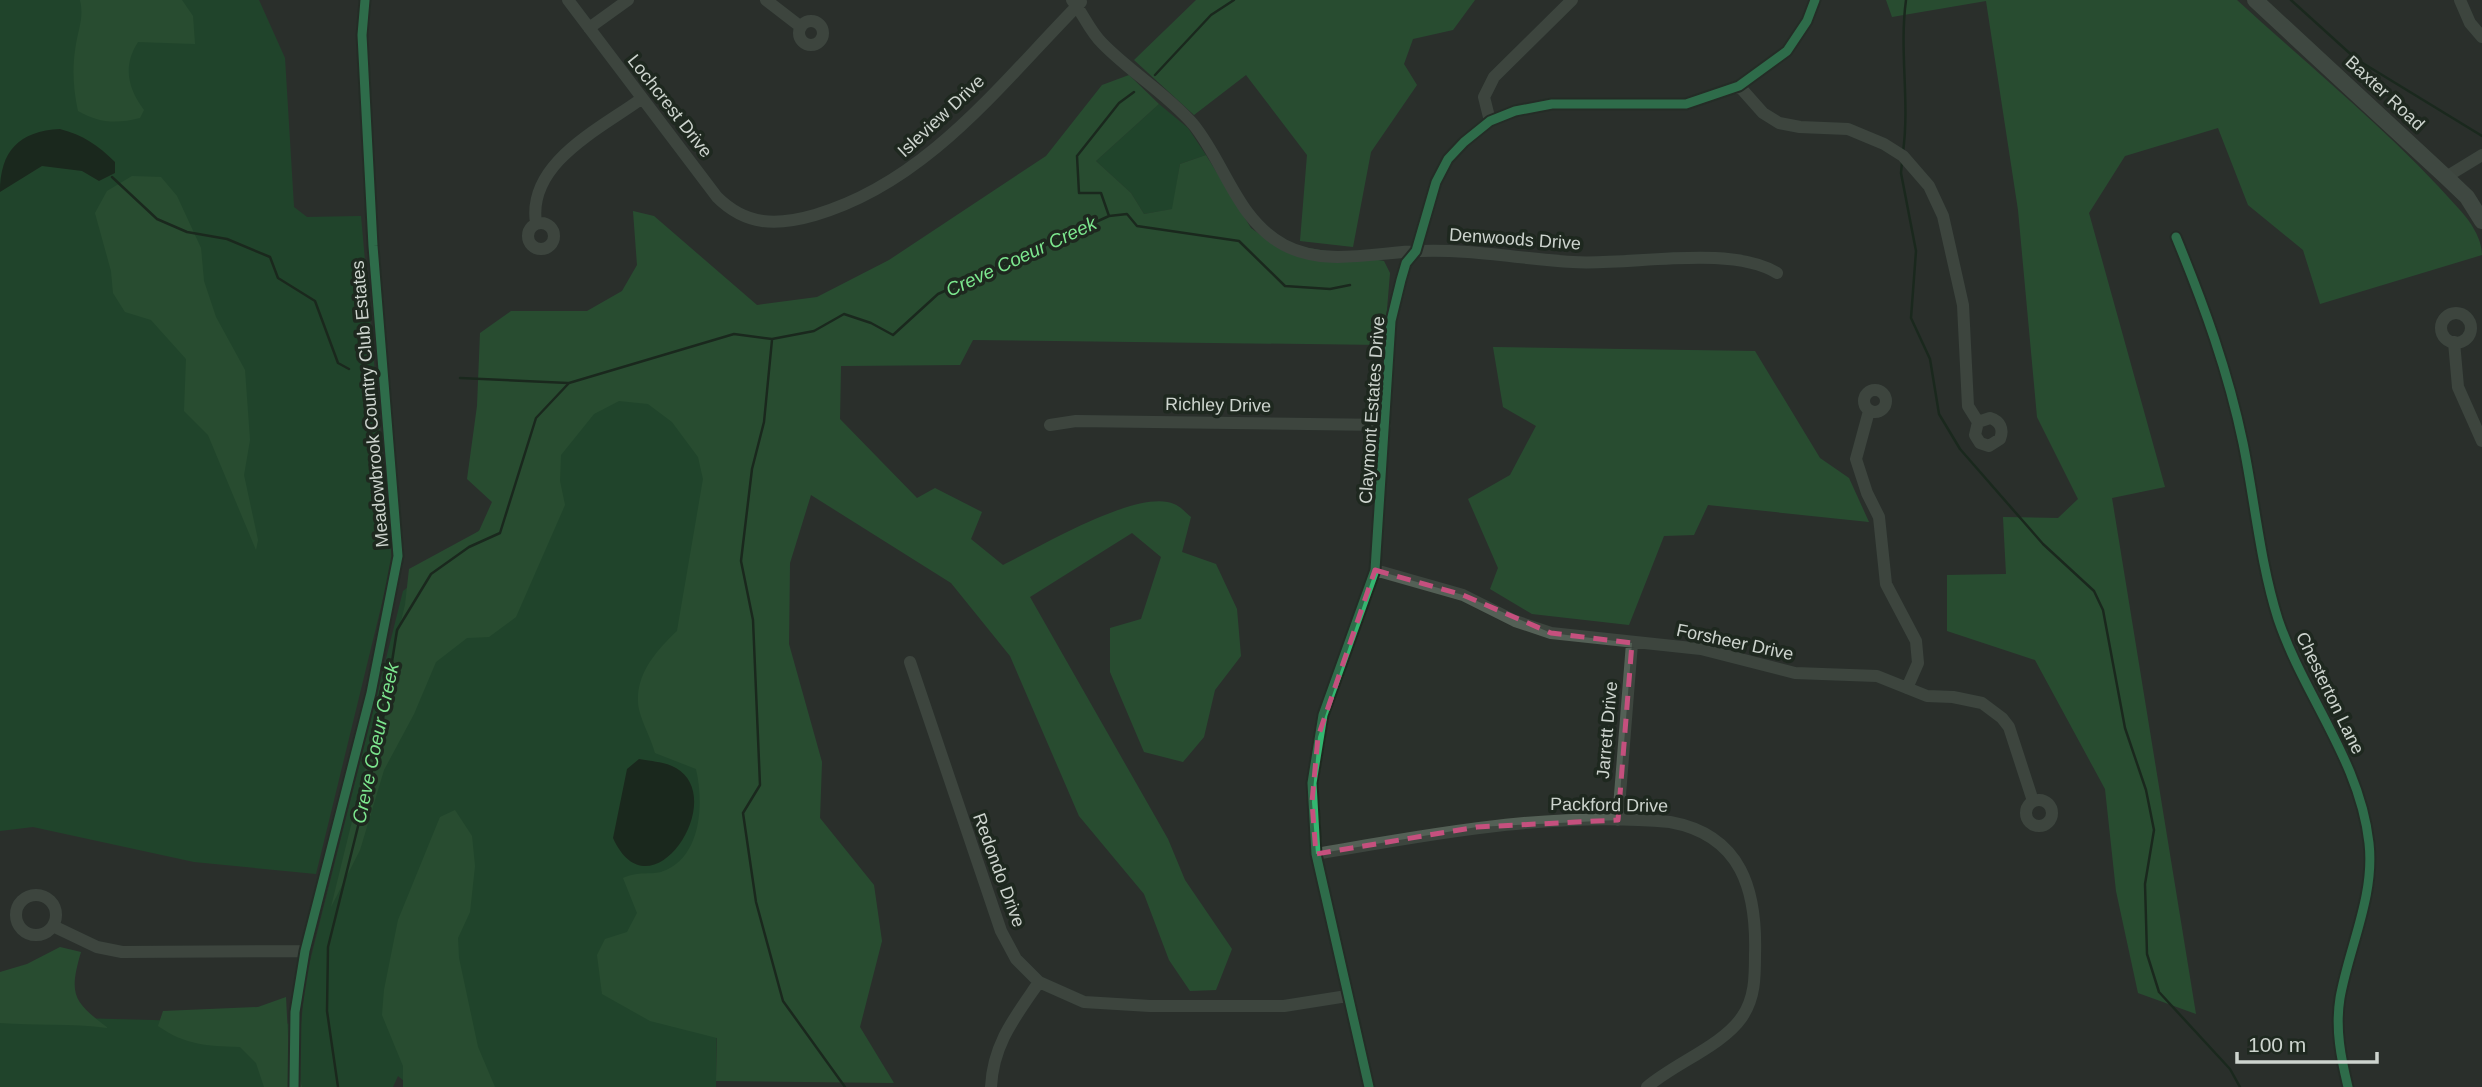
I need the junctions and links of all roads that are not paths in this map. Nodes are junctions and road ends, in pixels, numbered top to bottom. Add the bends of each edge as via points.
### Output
1 (365, 0) edge
2 (568, 0) edge
3 (628, 0) edge
4 (766, 0) edge
5 (1572, 0) edge
6 (1815, 0) edge
7 (2255, 0) edge
8 (2460, 0) edge
9 (1077, 2) edge
10 (801, 27) dead end
11 (589, 29) junction
12 (2482, 37) edge
13 (1739, 86) junction
14 (641, 99) junction
15 (1490, 121) junction
16 (2482, 155) edge
17 (2446, 177) junction
18 (755, 221) joint
19 (2482, 221) edge
20 (536, 223) dead end
21 (2176, 237) dead end
22 (1416, 251) junction
23 (1777, 274) dead end
24 (2454, 342) dead end
25 (1869, 411) dead end
26 (1978, 422) dead end
27 (1050, 425) dead end
28 (1385, 425) junction
29 (2482, 440) edge
30 (1375, 570) junction
31 (1632, 643) junction
32 (910, 662) dead end
33 (1907, 688) junction
34 (2033, 801) dead end
35 (1618, 820) junction
36 (1316, 854) junction
37 (53, 926) dead end
38 (305, 951) junction
39 (1039, 982) junction
40 (1347, 996) junction
41 (294, 1087) edge
42 (990, 1087) edge
43 (1369, 1087) edge
44 (1647, 1087) edge
45 (2348, 1087) edge

1 - 38 street, Meadowbrook Country Club Estates via 362,35 373,246 398,556 371,693
2 - 11 street, Lochcrest Drive
3 - 11 street
4 - 10 street
5 - 15 street via 1494,77 1484,97
6 - 13 street, Claymont Estates Drive via 1787,51
7 - 17 main road, Baxter Road
8 - 12 street
9 - 18 street, Isleview Drive via 946,140 895,181 824,212 788,221
9 - 22 street, Denwoods Drive via 1100,41 1195,127 1244,209 1273,238 1297,251 1332,257
11 - 14 street, Lochcrest Drive
13 - 15 street, Claymont Estates Drive via 1686,104 1552,104 1523,108
13 - 26 street via 1763,113 1779,123 1848,129 1884,144 1903,156 1929,186 1945,224 1963,305 1968,406
14 - 18 street, Lochcrest Drive via 717,197 729,209
14 - 20 street via 551,168 537,191
15 - 22 street, Claymont Estates Drive via 1448,159 1433,190
16 - 17 street
17 - 19 main road, Baxter Road via 2467,197
21 - 45 street, Chesterton Lane via 2213,329 2232,393 2260,548 2279,620 2364,807 2370,879 2338,1016 2340,1057
22 - 23 street, Denwoods Drive via 1468,251 1574,262 1720,258 1749,262
22 - 28 street, Claymont Estates Drive via 1406,263 1391,321
24 - 29 street via 2458,387
25 - 33 street via 1856,459 1879,517 1886,584 1916,641 1918,663
27 - 28 street, Richley Drive via 1076,421
28 - 30 street, Claymont Estates Drive
30 - 31 street, Forsheer Drive via 1451,591 1551,633
30 - 36 street, Claymont Estates Drive via 1318,737 1312,802
31 - 33 street, Forsheer Drive via 1701,649 1796,673 1877,676
31 - 35 street, Jarrett Drive
32 - 39 street, Redondo Drive via 1001,931 1016,959
33 - 34 street, Forsheer Drive via 1927,696 1970,699 2002,718 2014,737
35 - 36 street, Packford Drive via 1512,823
35 - 44 street, Packford Drive via 1670,822 1718,842 1741,869 1755,909 1755,987 1741,1019
36 - 40 street, Claymont Estates Drive
37 - 38 street via 97,947 122,952
38 - 41 street, Meadowbrook Country Club Estates via 295,1012
39 - 40 street, Redondo Drive via 1068,997 1099,1005 1283,1006
39 - 42 street via 999,1043
40 - 43 street, Claymont Estates Drive

